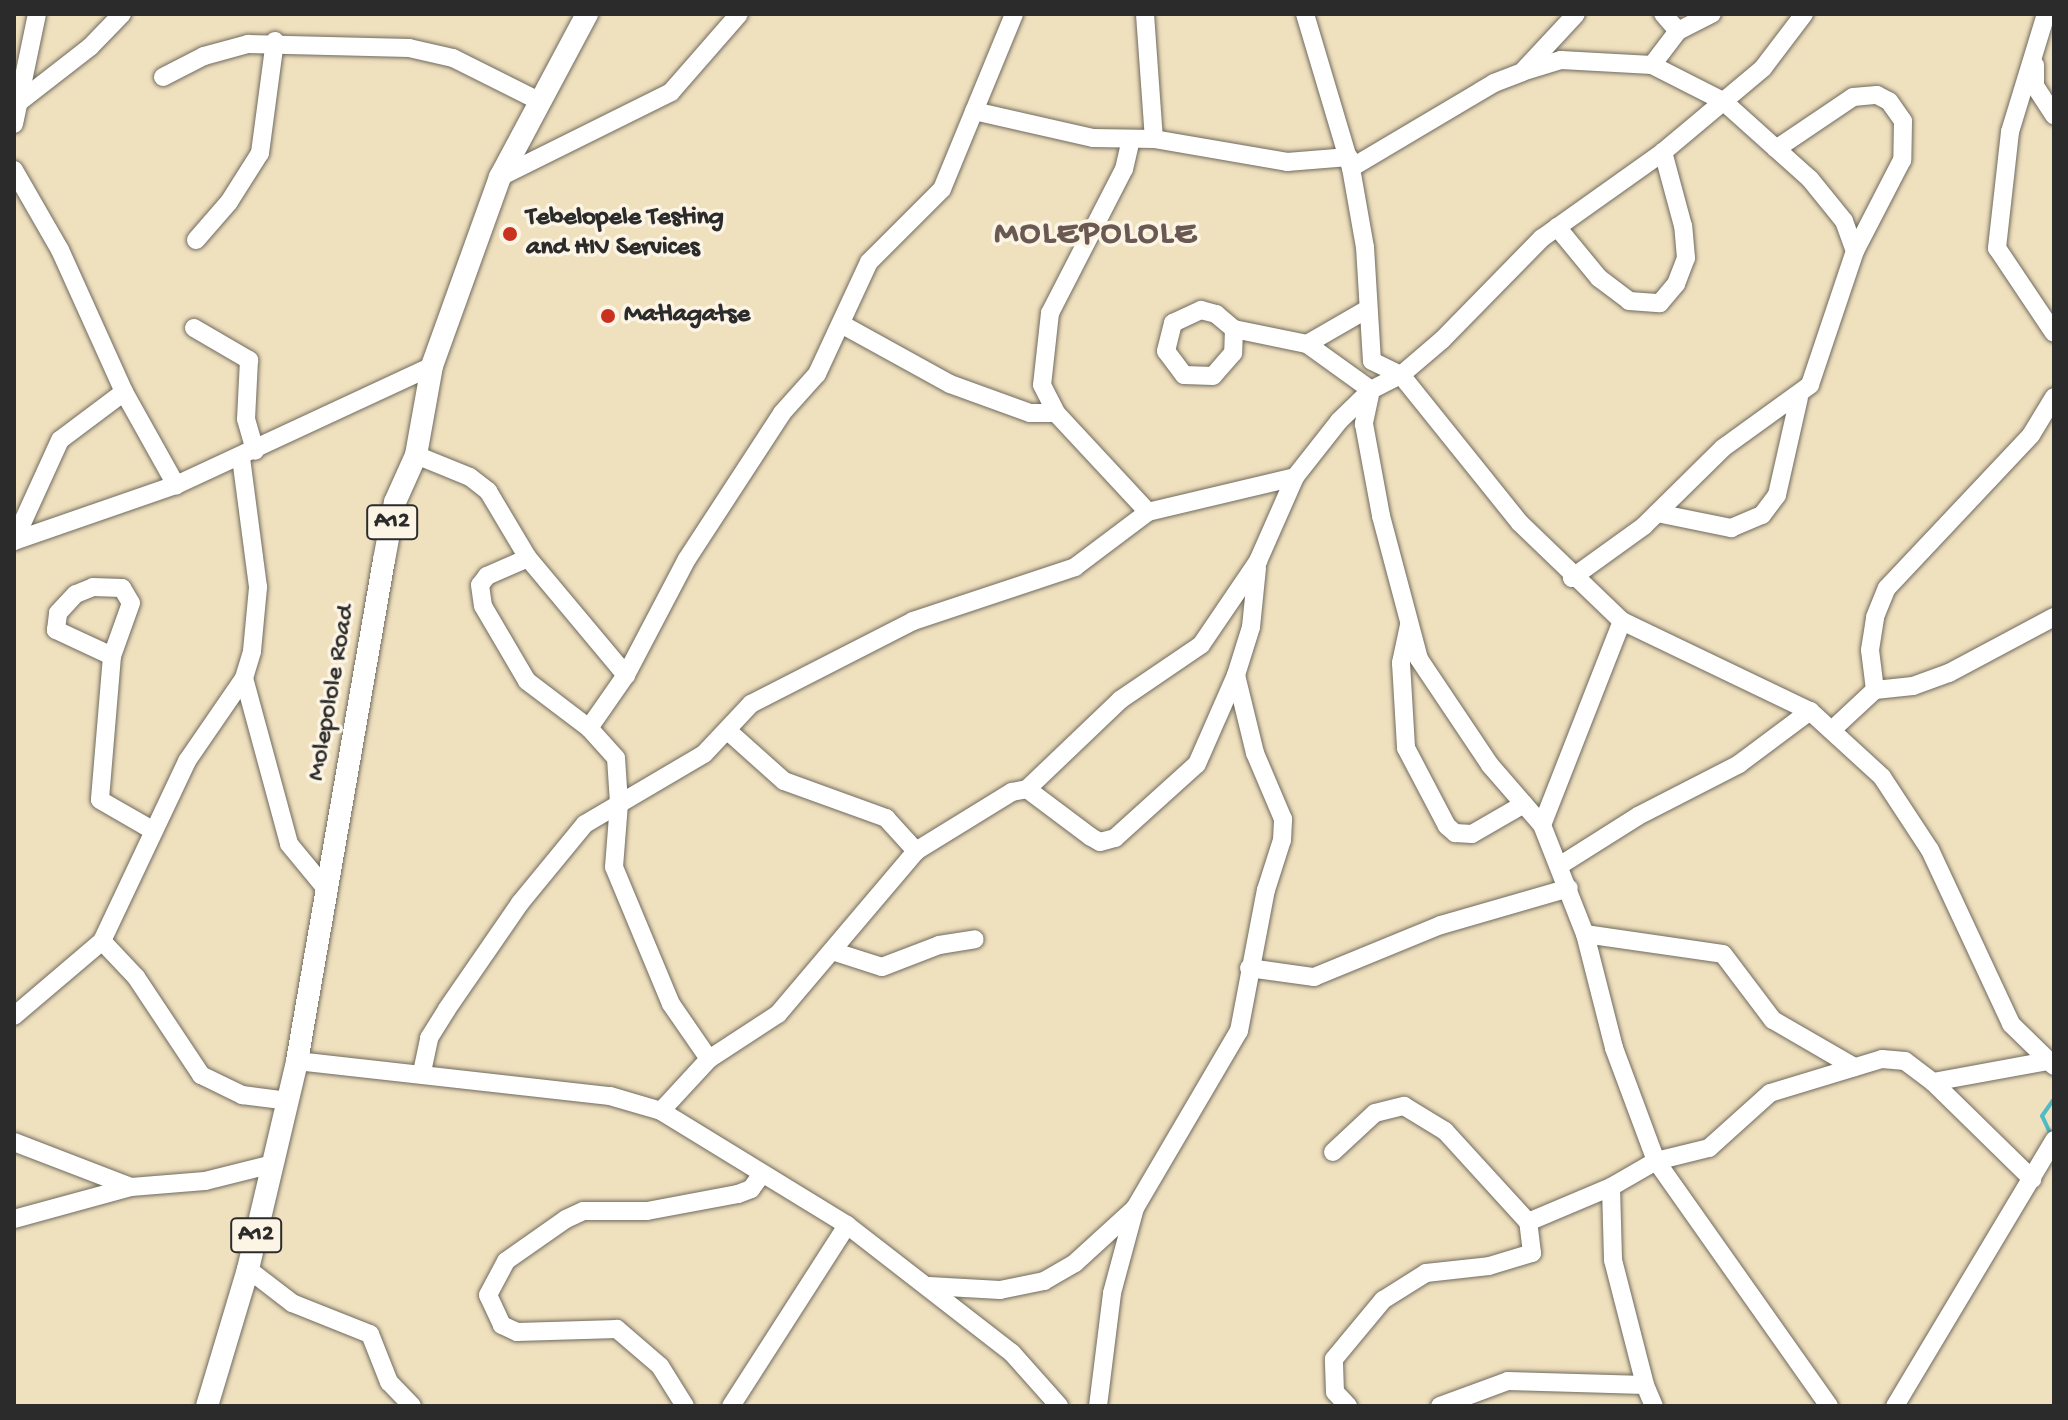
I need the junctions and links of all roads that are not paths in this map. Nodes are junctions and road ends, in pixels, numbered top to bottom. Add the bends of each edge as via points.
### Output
1 (37, 14) edge
2 (122, 14) edge
3 (587, 14) edge
4 (739, 14) edge
5 (1014, 14) edge
6 (1145, 14) edge
7 (1305, 14) edge
8 (1576, 14) edge
9 (1663, 14) edge
10 (1712, 14) edge
11 (1804, 14) edge
12 (2046, 14) edge
13 (1678, 31) junction
14 (275, 41) junction
15 (2035, 54) junction
16 (1652, 65) junction
17 (1522, 72) junction
18 (163, 77) dead end
19 (539, 101) junction
20 (1723, 101) junction
21 (18, 103) junction
22 (974, 111) junction
23 (2054, 115) edge
24 (14, 124) edge
25 (1131, 139) junction
26 (1154, 139) junction
27 (1776, 149) junction
28 (1663, 152) junction
29 (1350, 162) junction
30 (14, 170) edge
31 (500, 177) junction
32 (1557, 227) junction
33 (196, 240) dead end
34 (1855, 251) junction
35 (1366, 310) junction
36 (843, 325) junction
37 (194, 328) dead end
38 (1234, 329) dead end
39 (2054, 333) edge
40 (1307, 344) junction
41 (432, 366) junction
42 (1401, 375) junction
43 (1371, 390) junction
44 (124, 392) junction
45 (1799, 397) junction
46 (2054, 397) edge
47 (1056, 413) junction
48 (248, 455) junction
49 (416, 455) junction
50 (1295, 477) junction
51 (176, 485) junction
52 (1148, 512) junction
53 (1657, 513) junction
54 (14, 541) edge
55 (528, 558) junction
56 (1258, 561) junction
57 (1572, 578) junction
58 (2054, 617) edge
59 (1622, 621) junction
60 (1409, 625) junction
61 (112, 656) junction
62 (626, 675) junction
63 (1236, 675) junction
64 (244, 678) junction
65 (1875, 690) junction
66 (1810, 711) junction
67 (589, 728) junction
68 (1833, 729) junction
69 (728, 731) junction
70 (1027, 789) junction
71 (619, 803) junction
72 (1524, 804) junction
73 (1542, 825) junction
74 (154, 831) junction
75 (916, 851) junction
76 (1559, 866) junction
77 (1569, 888) junction
78 (327, 890) junction
79 (1585, 934) junction
80 (975, 939) dead end
81 (102, 941) junction
82 (832, 951) junction
83 (1249, 968) junction
84 (14, 1016) edge
85 (709, 1059) junction
86 (297, 1061) junction
87 (2050, 1064) edge
88 (1854, 1067) junction
89 (422, 1072) junction
90 (1933, 1082) junction
91 (288, 1101) junction
92 (661, 1111) junction
93 (2054, 1140) edge
94 (14, 1142) edge
95 (1333, 1152) dead end
96 (1656, 1161) junction
97 (273, 1164) junction
98 (762, 1174) junction
99 (2032, 1179) junction
100 (131, 1187) junction
101 (1611, 1187) junction
102 (1135, 1208) junction
103 (14, 1219) edge
104 (1528, 1222) junction
105 (847, 1225) junction
106 (248, 1269) junction
107 (929, 1286) junction
108 (1645, 1385) junction
109 (207, 1406) edge
110 (412, 1406) edge
111 (685, 1406) edge
112 (732, 1406) edge
113 (1059, 1406) edge
114 (1098, 1406) edge
115 (1348, 1406) edge
116 (1440, 1406) edge
117 (1654, 1406) edge
118 (1829, 1406) edge
119 (1895, 1406) edge

1 - 21 street
2 - 21 street via 90,47
3 - 19 main road, Molepolole Road / A12
4 - 31 street via 671,92
5 - 22 street
6 - 26 street
7 - 29 street
8 - 17 street
9 - 13 street
10 - 13 street
11 - 20 street via 1763,68
12 - 15 street
13 - 16 street
14 - 18 street via 204,56
14 - 19 street via 431,50
14 - 33 street via 260,153 229,202
15 - 23 street via 2035,86
15 - 39 street via 2010,132 1997,248
16 - 17 street via 1561,60
16 - 20 street
17 - 29 street
19 - 31 main road, Molepolole Road / A12
20 - 27 street
20 - 28 street
21 - 24 street
22 - 25 street via 1093,138
22 - 36 street via 942,189 869,262
25 - 26 street
25 - 47 street via 1124,169 1050,313 1042,385
26 - 29 street via 1287,162
27 - 34 street via 1832,202
27 - 34 street via 1853,97 1877,95 1896,111 1903,121 1902,160
28 - 32 street
28 - 32 street via 1686,258 1676,284 1660,303 1629,301 1599,278
29 - 35 street via 1365,247
30 - 44 street via 60,250
31 - 41 main road, Molepolole Road / A12
32 - 42 street
34 - 45 street via 1818,373
35 - 40 street
35 - 42 street via 1372,361
36 - 47 street via 950,384 1030,413
36 - 62 street via 817,374 782,413 687,559
37 - 48 street via 249,360
38 - 40 street
40 - 43 street
41 - 48 street
41 - 49 main road, Molepolole Road / A12
42 - 43 street
42 - 57 street via 1520,523
43 - 50 street
43 - 60 street via 1364,424
44 - 51 street
44 - 54 street via 60,440
45 - 53 street via 1723,448
45 - 53 street via 1777,495 1762,515 1731,528
46 - 65 street via 2031,435 1887,588 1870,650
47 - 52 street
48 - 51 street
48 - 64 street via 258,587 255,639
49 - 55 street via 488,491
49 - 78 main road, Molepolole Road / A12 via 395,502
50 - 52 street
50 - 56 street
51 - 54 street
52 - 69 street via 1075,567 913,621 763,696
53 - 57 street
55 - 62 street
55 - 67 street via 487,576 480,585 483,606 527,681
56 - 63 street via 1251,627
56 - 70 street via 1201,645 1120,700
57 - 59 street
58 - 65 street via 1949,673 1913,686
59 - 66 street
59 - 73 street
60 - 72 street via 1431,681
60 - 72 street via 1401,663 1406,748 1447,826 1455,833 1472,834
61 - 61 street via 56,630 58,613 76,594 112,585 128,596 130,613
61 - 74 street via 100,800
62 - 67 street
63 - 70 street via 1197,764 1115,838 1100,842 1091,837
63 - 83 street via 1255,753 1283,819
64 - 74 street via 206,729
64 - 78 street via 289,844
65 - 68 street
66 - 68 street
66 - 76 street via 1739,764 1638,816
67 - 71 street via 616,758
68 - 87 street via 1882,777 1913,820 2011,1024
69 - 71 street via 704,754
69 - 75 street via 784,781 886,818
70 - 75 street via 1012,792
71 - 85 street via 614,867 671,1004
71 - 89 street via 585,824 520,903 429,1038
72 - 73 street
73 - 76 street
74 - 81 street
75 - 82 street
76 - 77 street
77 - 79 street
77 - 83 street via 1441,925 1314,977
78 - 86 main road, Molepolole Road / A12
79 - 88 street via 1723,954 1773,1020
79 - 96 street via 1620,1069
80 - 82 street via 939,945 882,967
81 - 84 street
81 - 91 street via 136,977 201,1075 242,1095
82 - 85 street via 778,1014
83 - 102 street via 1239,1031 1229,1054
85 - 92 street
86 - 89 street
86 - 91 main road, Molepolole Road / A12
87 - 90 street
88 - 90 street via 1894,1058
88 - 96 street via 1770,1093 1709,1148
89 - 92 street via 610,1096
90 - 99 street
91 - 97 main road, Molepolole Road / A12
92 - 98 street
93 - 99 street
94 - 100 street
95 - 104 street via 1375,1113 1404,1106 1445,1131
96 - 101 street
96 - 118 street
97 - 100 street via 205,1181
97 - 106 main road, Molepolole Road / A12
98 - 105 street
98 - 111 street via 751,1189 738,1194 647,1211 583,1211 506,1261 488,1295 502,1325 517,1332 617,1329 660,1366
99 - 119 street
100 - 103 street
101 - 104 street
101 - 108 street via 1613,1260
102 - 107 street via 1075,1263 1044,1281 1000,1290
102 - 114 street via 1112,1293
104 - 115 street via 1532,1253 1489,1266 1426,1273 1383,1300 1334,1359 1335,1392
105 - 107 street
105 - 112 street
106 - 109 main road, Molepolole Road / A12
106 - 110 street via 292,1303 370,1334 389,1382
107 - 113 street via 1012,1353
108 - 116 street via 1508,1381
108 - 117 street

